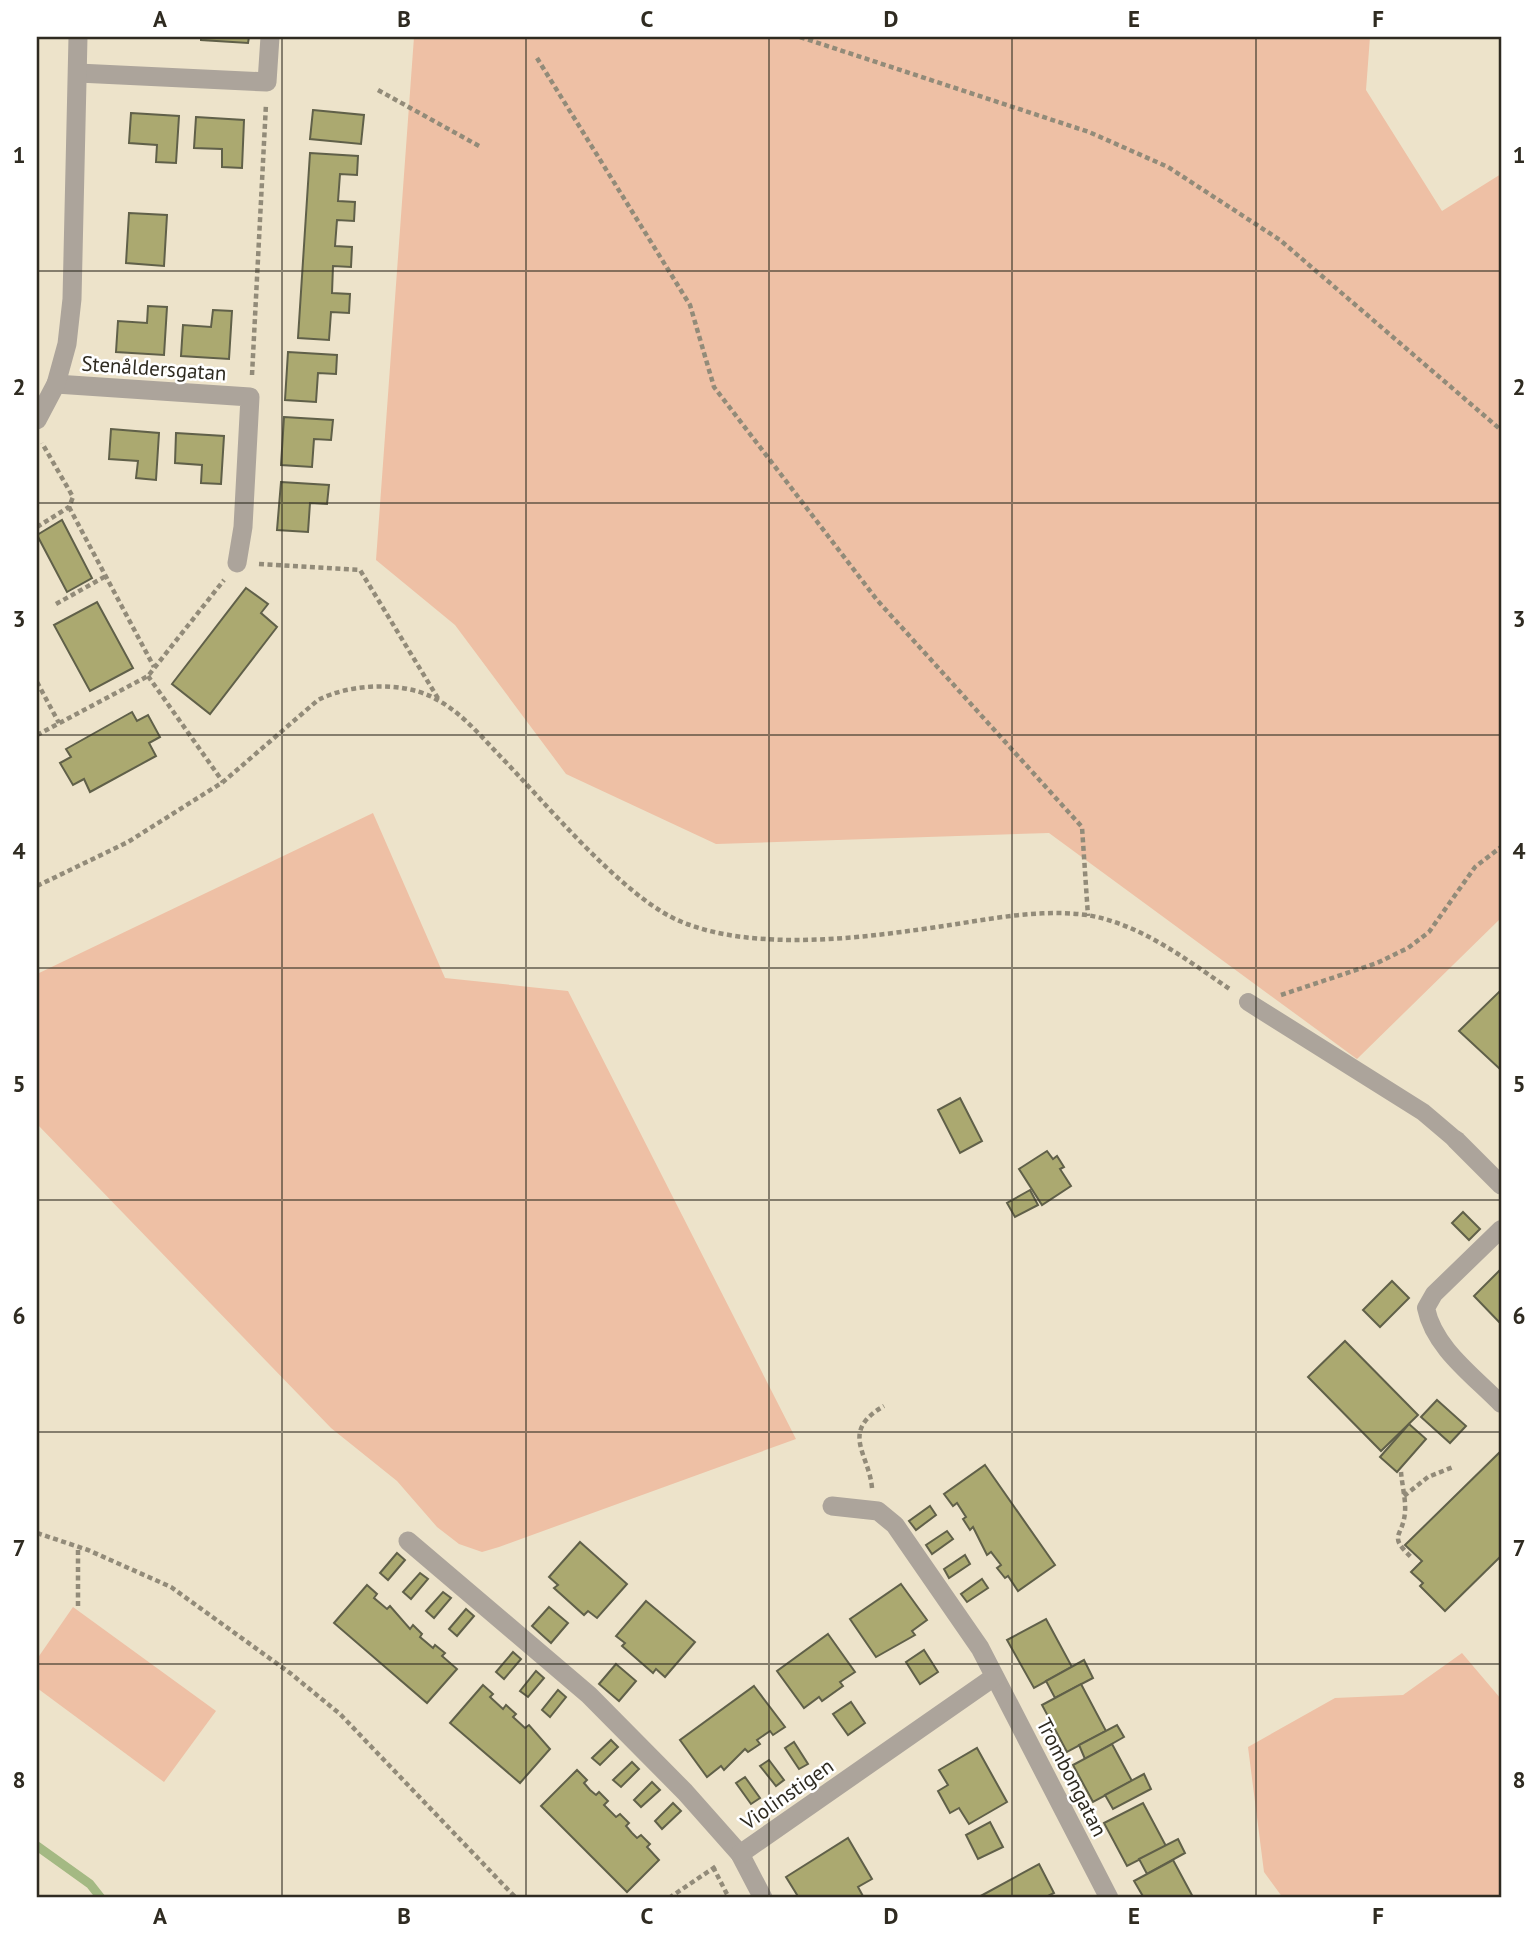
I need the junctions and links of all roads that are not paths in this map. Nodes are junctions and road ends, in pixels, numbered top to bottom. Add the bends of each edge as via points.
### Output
1 (78, 37) edge
2 (270, 37) edge
3 (78, 73) junction
4 (56, 384) junction
5 (37, 420) edge
6 (237, 563) road end
7 (1248, 1002) road end
8 (1456, 1140) joint
9 (1501, 1185) edge
10 (1501, 1229) edge
11 (1501, 1405) edge
12 (832, 1506) dead end
13 (408, 1541) dead end
14 (995, 1677) junction
15 (740, 1854) junction
16 (763, 1898) edge
17 (1109, 1898) edge

1 - 3 street, Stenåldersgatan
2 - 3 street via 267,82
3 - 4 street, Stenåldersgatan via 72,299
4 - 5 street, Stenåldersgatan
4 - 6 street, Stenåldersgatan via 250,397
7 - 8 lane via 1423,1112
8 - 9 street
10 - 11 lane via 1434,1294 1426,1308 1440,1342
12 - 14 street via 878,1511 895,1525
13 - 15 street, Violinstigen via 589,1695
14 - 15 street, Violinstigen
14 - 17 street, Trombongatan
15 - 16 street

